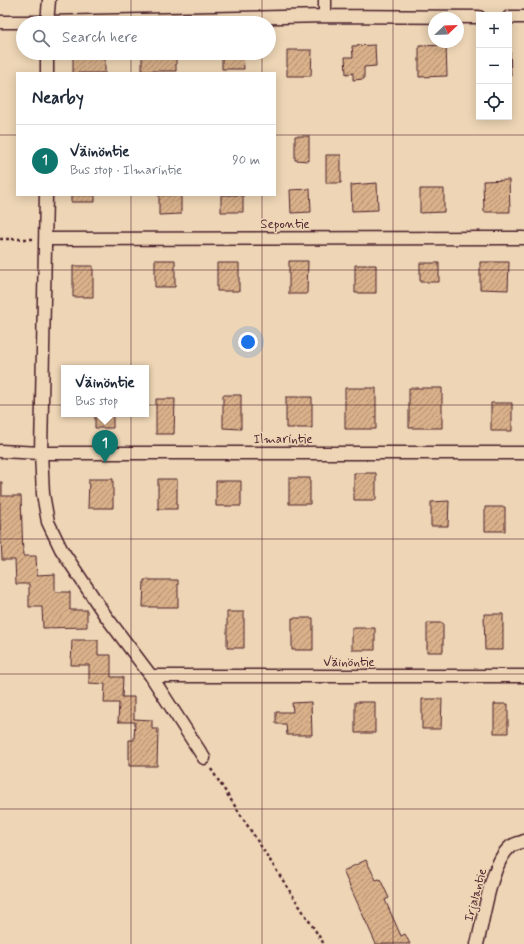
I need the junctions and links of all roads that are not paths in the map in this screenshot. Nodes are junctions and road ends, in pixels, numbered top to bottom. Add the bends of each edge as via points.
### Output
1 (49, 0) edge
2 (325, 0) edge
3 (48, 16) edge
4 (325, 16) junction
5 (276, 17) edge
6 (476, 17) edge
7 (512, 17) edge
8 (524, 17) edge
9 (0, 22) edge
10 (16, 22) edge
11 (47, 60) edge
12 (47, 72) edge
13 (46, 196) edge
14 (524, 238) edge
15 (46, 239) junction
16 (0, 451) edge
17 (42, 453) junction
18 (524, 453) edge
19 (151, 676) junction
20 (524, 676) edge
21 (204, 758) road end
22 (524, 841) edge
23 (477, 944) edge

1 - 3 street
2 - 4 street
4 - 5 street
4 - 6 street
7 - 8 street
9 - 10 street
11 - 12 street
13 - 15 street
14 - 15 street, Sepontie
15 - 17 street
16 - 17 street, Ilmarintie
17 - 18 street, Ilmarintie
17 - 19 street via 48,522 61,549 105,615
19 - 20 street, Väinöntie
19 - 21 street
22 - 23 street, Irjalantie via 510,846 501,857 491,884

